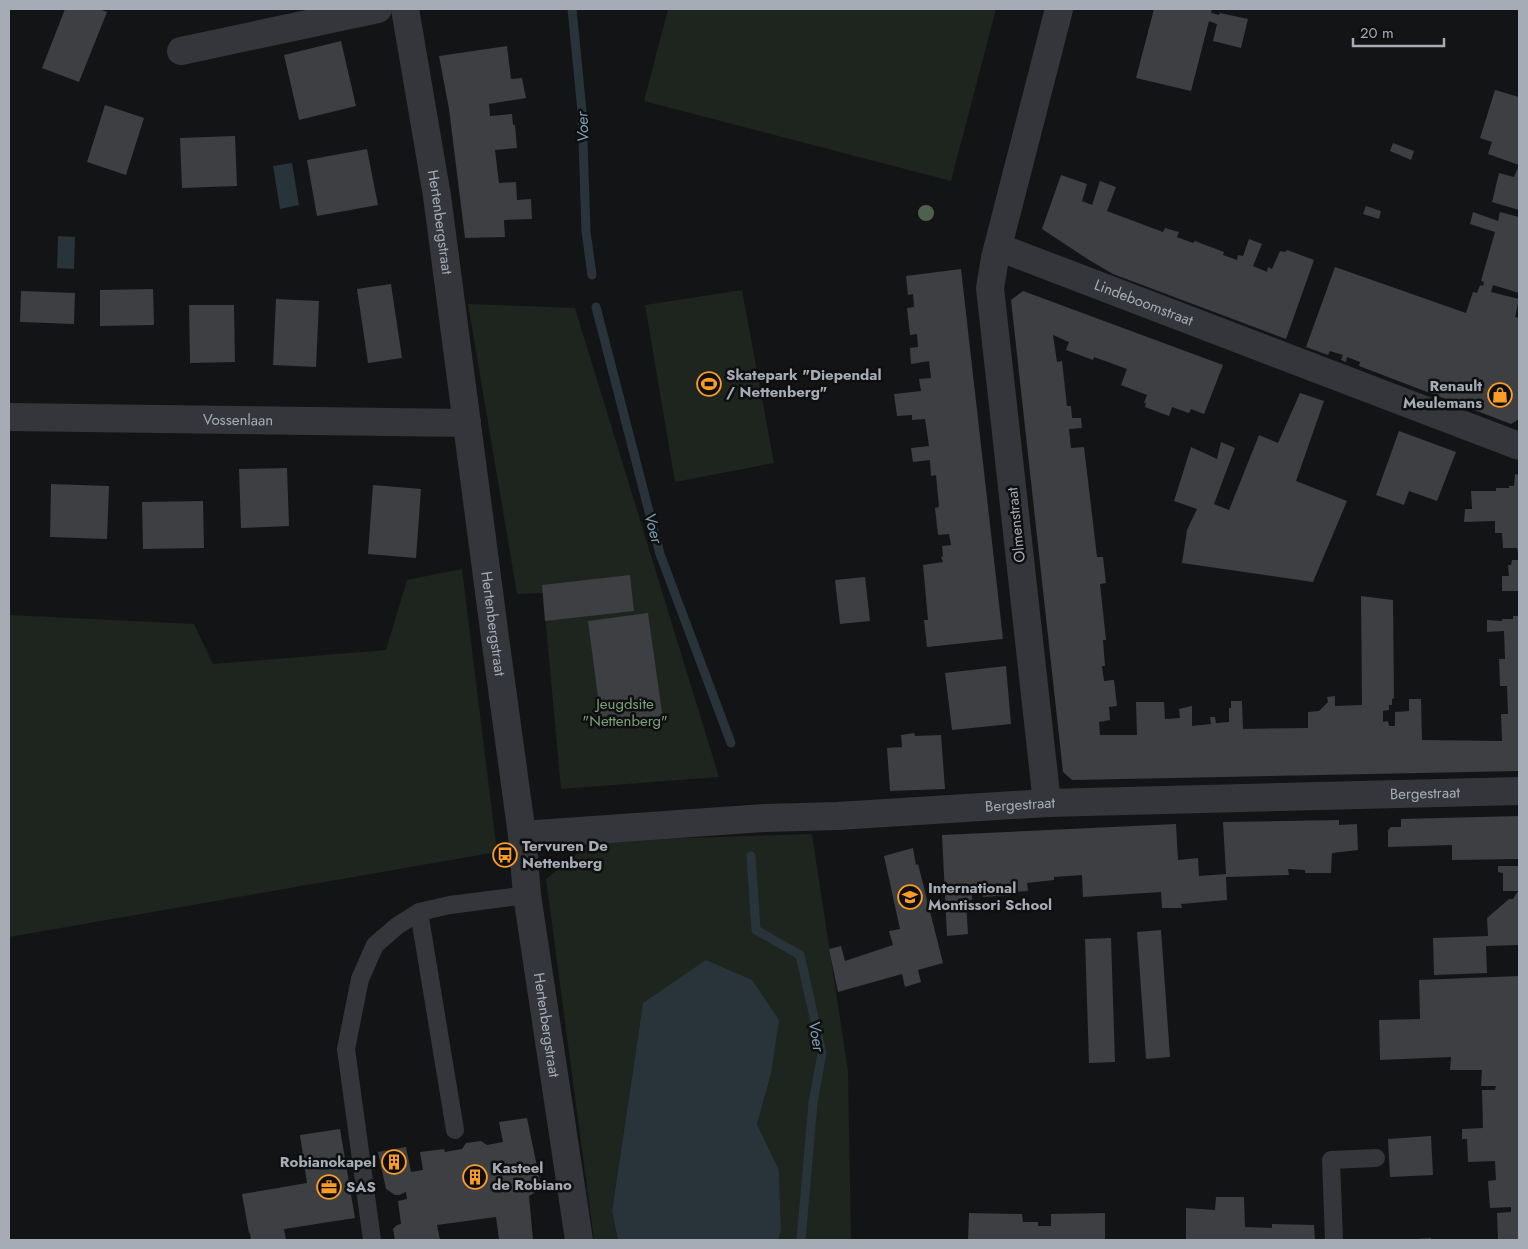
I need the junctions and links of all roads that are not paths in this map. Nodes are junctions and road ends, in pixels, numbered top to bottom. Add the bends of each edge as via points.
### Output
1 (378, 9) edge
2 (405, 9) edge
3 (1059, 9) edge
4 (181, 52) dead end
5 (998, 247) junction
6 (9, 417) edge
7 (467, 422) junction
8 (1519, 446) edge
9 (1519, 791) edge
10 (1047, 803) junction
11 (522, 834) junction
12 (528, 895) junction
13 (419, 912) junction
14 (455, 1130) dead end
15 (1376, 1158) dead end
16 (372, 1240) edge
17 (579, 1240) edge
18 (1334, 1240) edge

1 - 4 street
2 - 7 street, Hertenbergstraat via 437,196
3 - 5 street
5 - 8 street, Lindeboomstraat
5 - 10 street, Olmenstraat via 990,288
6 - 7 street, Vossenlaan
7 - 11 street, Hertenbergstraat
9 - 10 street, Bergestraat
10 - 11 street, Bergestraat
11 - 12 street, Hertenbergstraat
12 - 13 lane
12 - 17 street, Hertenbergstraat
13 - 14 lane
13 - 16 lane via 375,945 360,979 346,1049
15 - 18 lane via 1330,1160

